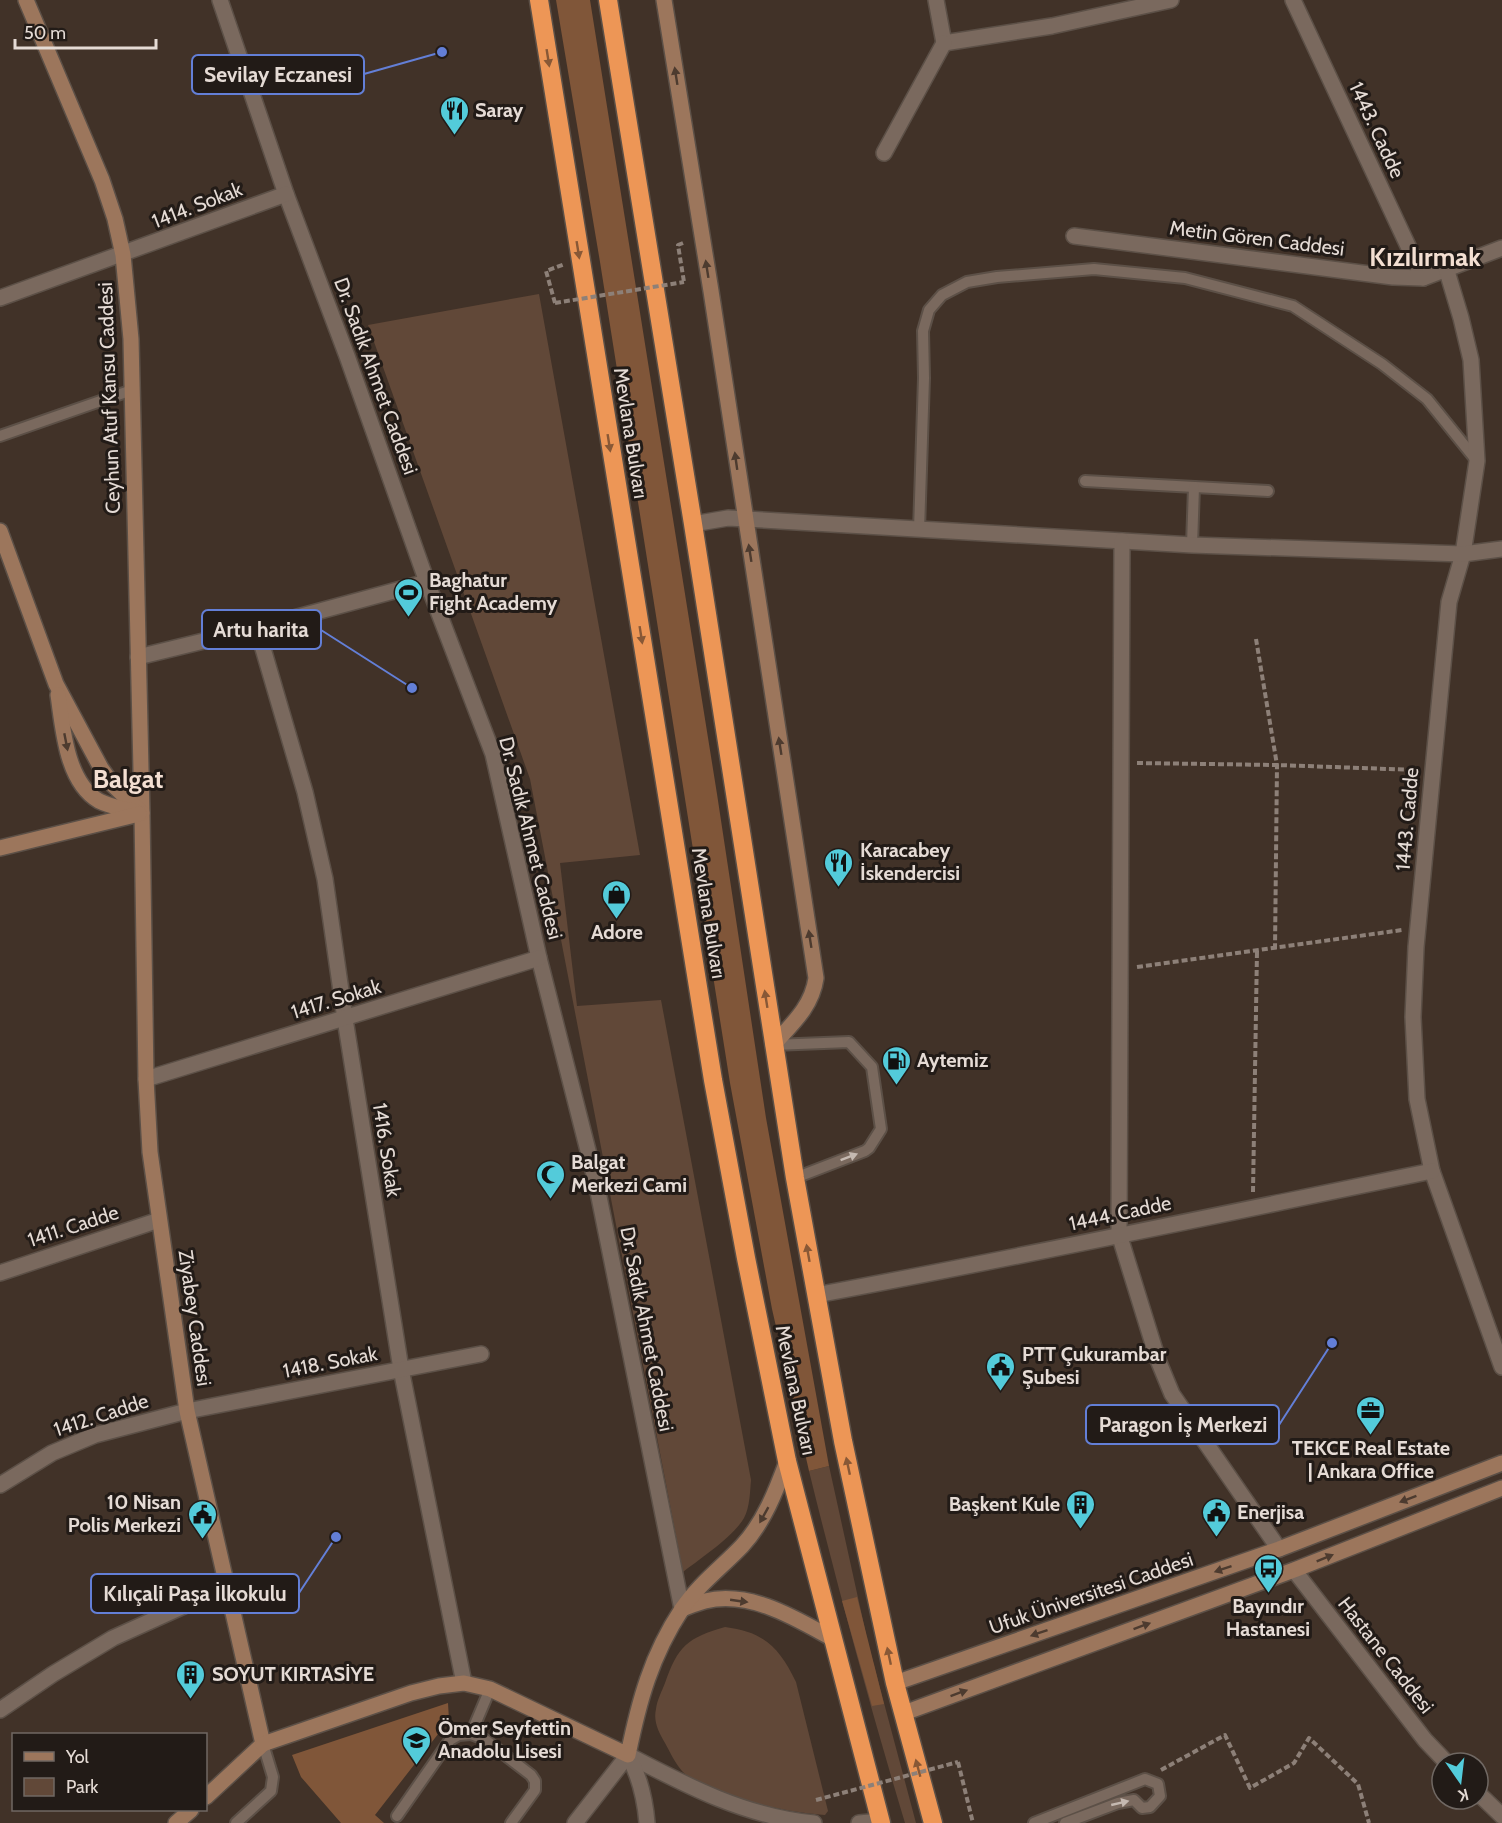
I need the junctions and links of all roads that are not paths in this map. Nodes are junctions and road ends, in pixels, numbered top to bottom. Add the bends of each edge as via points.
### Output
1 (26, 0) edge
2 (220, 0) edge
3 (539, 0) edge
4 (608, 0) edge
5 (664, 0) edge
6 (936, 0) edge
7 (1171, 0) edge
8 (1293, 0) edge
9 (944, 43) junction
10 (884, 153) dead end
11 (286, 194) junction
12 (1074, 236) dead end
13 (1502, 249) edge
14 (123, 255) junction
15 (1446, 268) junction
16 (1423, 278) junction
17 (0, 298) edge
18 (132, 390) junction
19 (0, 436) edge
20 (1478, 461) junction
21 (1085, 481) dead end
22 (1194, 488) junction
23 (1268, 491) dead end
24 (745, 519) junction
25 (693, 524) junction
26 (919, 530) junction
27 (0, 531) edge
28 (1122, 541) junction
29 (1192, 545) junction
30 (1502, 549) edge
31 (1463, 554) junction
32 (427, 582) junction
33 (257, 628) junction
34 (138, 657) junction
35 (56, 684) junction
36 (142, 813) junction
37 (0, 848) edge
38 (539, 958) junction
39 (345, 1019) junction
40 (773, 1045) junction
41 (146, 1078) junction
42 (1432, 1171) junction
43 (795, 1178) junction
44 (159, 1220) junction
45 (1119, 1234) junction
46 (0, 1273) edge
47 (816, 1295) junction
48 (481, 1354) dead end
49 (1502, 1367) edge
50 (401, 1369) junction
51 (187, 1411) junction
52 (787, 1461) junction
53 (1502, 1463) edge
54 (0, 1485) edge
55 (1502, 1488) edge
56 (1279, 1549) junction
57 (1294, 1570) junction
58 (226, 1587) junction
59 (682, 1609) junction
60 (833, 1639) junction
61 (464, 1683) junction
62 (895, 1683) junction
63 (490, 1689) junction
64 (0, 1710) edge
65 (904, 1713) junction
66 (471, 1734) junction
67 (263, 1744) junction
68 (1436, 1751) edge
69 (628, 1755) junction
70 (1502, 1794) edge
71 (207, 1796) edge
72 (1490, 1804) joint
73 (189, 1811) edge
74 (397, 1816) dead end
75 (1502, 1816) edge
76 (881, 1822) edge
77 (176, 1823) edge
78 (236, 1823) edge
79 (512, 1823) edge
80 (575, 1823) edge
81 (647, 1823) edge
82 (814, 1823) edge
83 (859, 1823) edge
84 (933, 1823) edge
85 (1034, 1823) edge
86 (1065, 1823) edge

1 - 14 main road, Ceyhun Atuf Kansu Caddesi via 102,180
2 - 11 street, Dr. Sadık Ahmet Caddesi
3 -> 52 highway, Mevlana Bulvarı via 713,1080
4 - 25 highway, Mevlana Bulvarı
24 -> 5 main road
6 - 9 street
7 - 9 street via 1052,26
8 - 16 street, 1443. Cadde
9 - 10 street
11 - 14 street, 1414. Sokak
11 - 32 street, Dr. Sadık Ahmet Caddesi
12 - 16 street, Metin Gören Caddesi
13 - 15 street, Metin Gören Caddesi
14 - 17 street, 1414. Sokak
14 - 18 main road, Ceyhun Atuf Kansu Caddesi
15 - 16 street, Metin Gören Caddesi
15 - 20 street, 1443. Cadde via 1471,360
18 - 19 lane
18 - 34 main road, Ceyhun Atuf Kansu Caddesi
20 - 26 lane via 1427,399 1382,364 1293,306 1185,278 1105,270 997,277 967,282 942,295 929,310 923,331
20 - 31 street, 1443. Cadde
21 - 22 lane
22 - 23 lane
22 - 29 lane
24 - 25 street
24 - 26 street
40 -> 24 main road via 803,1013 816,978
40 -> 25 highway, Mevlana Bulvarı
26 - 28 street
27 - 35 main road
28 - 29 street
28 - 45 street
29 - 31 street
30 - 31 street
31 - 42 street, 1443. Cadde via 1449,602 1413,1017 1417,1087
32 - 33 street
32 - 38 street, Dr. Sadık Ahmet Caddesi via 493,754
33 - 34 street
33 - 39 street, 1416. Sokak via 326,879
34 - 36 main road, Ceyhun Atuf Kansu Caddesi
35 - 36 main road via 101,768
35 -> 36 main road via 70,761 84,787 99,800
36 - 37 main road
36 - 41 main road, Ziyabey Caddesi
38 - 39 street, 1417. Sokak
38 - 59 street, Dr. Sadık Ahmet Caddesi via 596,1182
39 - 41 street, 1417. Sokak
39 - 50 street, 1416. Sokak
40 - 43 highway, Mevlana Bulvarı
43 -> 40 lane via 869,1148 881,1129 872,1066 849,1042
41 - 44 main road, Ziyabey Caddesi
42 - 45 street, 1444. Cadde
42 - 49 street, 1443. Cadde
47 -> 43 highway, Mevlana Bulvarı
44 - 46 street, 1411. Cadde
44 - 51 main road, Ziyabey Caddesi
45 - 47 street, 1444. Cadde via 991,1263
45 - 56 street via 1172,1394
62 -> 47 highway, Mevlana Bulvarı
48 - 50 street, 1418. Sokak
50 - 51 street, 1418. Sokak
50 - 61 street, 1416. Sokak
51 - 54 street, 1412. Cadde via 84,1440 52,1453
51 - 58 main road, Ziyabey Caddesi
52 -> 59 main road via 754,1532
52 - 60 highway, Mevlana Bulvarı
53 -> 56 main road, Ufuk Üniversitesi Caddesi
57 -> 55 main road
56 - 57 main road
56 -> 62 main road, Ufuk Üniversitesi Caddesi
65 -> 57 main road
57 - 68 street, Hastane Caddesi
58 - 64 street via 113,1638
58 - 67 main road, Ziyabey Caddesi
59 -> 60 main road via 705,1601 750,1602 795,1618
59 - 69 main road via 652,1664
60 - 76 highway, Mevlana Bulvarı
61 - 63 main road
61 - 67 main road via 411,1693
62 - 65 highway, Mevlana Bulvarı
63 - 66 lane
63 - 69 main road
84 -> 65 highway, Mevlana Bulvarı
66 - 74 lane via 450,1740
66 - 79 lane via 484,1739 535,1781 535,1790
67 - 71 main road
67 - 78 lane via 273,1777 271,1791
69 - 80 street
69 - 81 street via 639,1774
69 - 82 street via 688,1786 741,1807 785,1820
70 - 72 street
72 - 75 street
73 - 77 main road
76 - 83 street
86 -> 85 lane via 1118,1803 1134,1800 1142,1808 1150,1807 1160,1796 1158,1784 1145,1779

